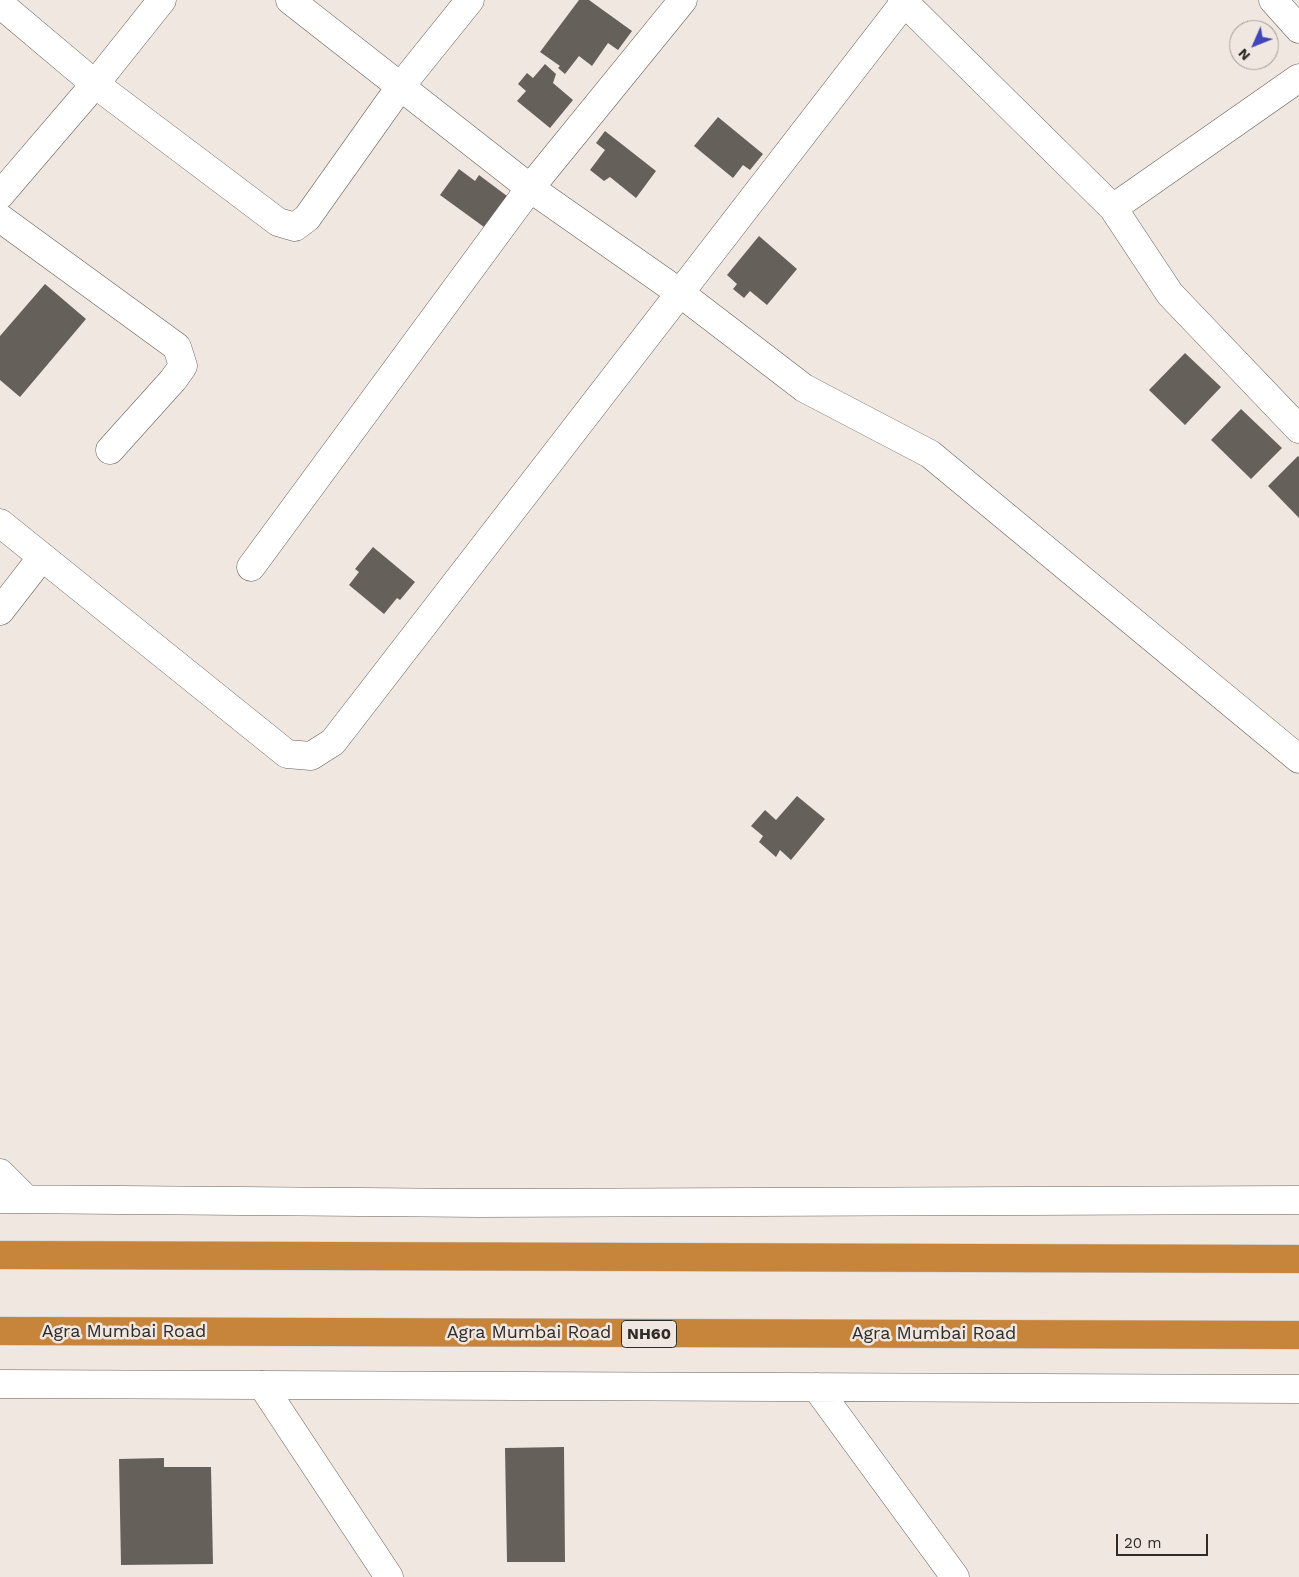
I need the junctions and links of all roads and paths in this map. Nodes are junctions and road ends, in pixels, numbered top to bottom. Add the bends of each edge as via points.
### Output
1 (162, 0) edge
2 (290, 0) edge
3 (470, 0) edge
4 (683, 0) edge
5 (1273, 0) edge
6 (903, 1) edge
7 (0, 4) edge
8 (1299, 29) edge
9 (1299, 78) edge
10 (96, 84) junction
11 (400, 87) junction
12 (530, 188) junction
13 (0, 195) edge
14 (1113, 208) junction
15 (0, 218) edge
16 (680, 293) junction
17 (1299, 429) edge
18 (110, 450) dead end
19 (0, 524) edge
20 (42, 557) junction
21 (251, 567) dead end
22 (0, 611) edge
23 (1299, 759) edge
24 (0, 1173) edge
25 (13, 1199) edge
26 (1299, 1200) edge
27 (0, 1255) edge
28 (1299, 1259) edge
29 (0, 1331) edge
30 (1299, 1335) edge
31 (0, 1384) edge
32 (262, 1385) junction
33 (816, 1387) junction
34 (1299, 1389) edge
35 (389, 1577) edge
36 (955, 1577) edge

1 - 10 street
2 - 11 street
3 - 11 street
4 - 12 street
5 - 8 street
6 - 14 street
6 - 16 street
7 - 10 street
9 - 14 street
10 - 11 street via 278,222 295,227 307,218
10 - 13 street
11 - 12 street
12 - 16 street
12 - 21 street
14 - 17 street via 1170,294
15 - 18 street via 177,347 183,366
16 - 20 street via 333,742 311,756 287,754
16 - 23 street via 804,388 930,454
19 - 20 street
20 - 22 street
24 - 25 street
25 - 26 street via 470,1202
27 - 28 highway
29 - 30 highway, Agra Mumbai Road / NH60
31 - 32 street
32 - 33 street
32 - 35 street
33 - 34 street
33 - 36 street

